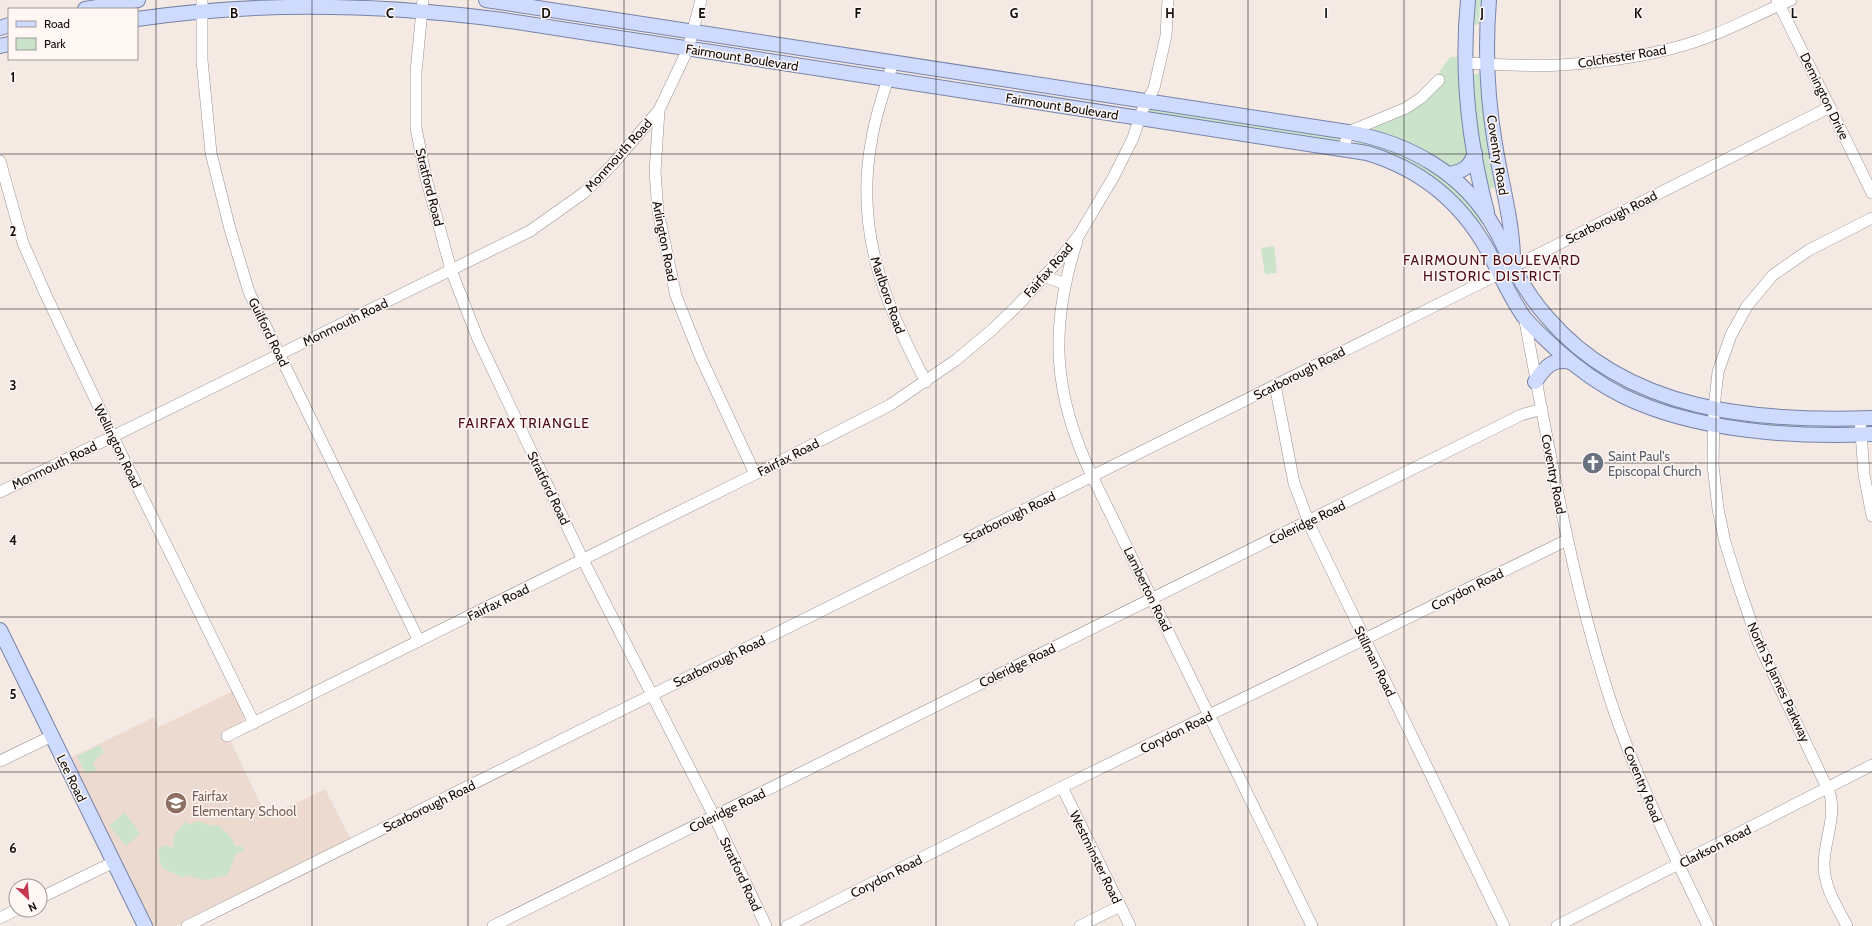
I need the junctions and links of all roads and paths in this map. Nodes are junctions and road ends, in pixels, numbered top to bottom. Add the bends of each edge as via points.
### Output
1 (138, 0) edge
2 (486, 0) edge
3 (700, 0) edge
4 (1168, 0) edge
5 (1468, 0) edge
6 (1489, 0) edge
7 (1791, 0) edge
8 (1778, 2) edge
9 (287, 3) edge
10 (202, 5) edge
11 (423, 5) edge
12 (91, 8) edge
13 (138, 18) edge
14 (694, 31) junction
15 (688, 49) junction
16 (893, 62) junction
17 (1466, 63) junction
18 (1487, 64) junction
19 (888, 80) junction
20 (1439, 80) dead end
21 (1147, 101) junction
22 (1830, 107) junction
23 (659, 110) junction
24 (1140, 118) junction
25 (1348, 132) junction
26 (1344, 149) junction
27 (1475, 152) junction
28 (0, 162) edge
29 (1448, 174) junction
30 (1872, 193) edge
31 (1488, 217) junction
32 (1872, 218) edge
33 (1079, 235) junction
34 (1513, 267) junction
35 (451, 270) junction
36 (1500, 273) junction
37 (1044, 276) junction
38 (1064, 284) junction
39 (1523, 315) junction
40 (1547, 316) junction
41 (1533, 327) junction
42 (1528, 341) junction
43 (279, 353) junction
44 (1571, 362) junction
45 (1617, 375) junction
46 (926, 382) junction
47 (1536, 382) junction
48 (1274, 385) junction
49 (1609, 388) junction
50 (1714, 408) junction
51 (1542, 409) junction
52 (1866, 418) edge
53 (1714, 424) junction
54 (1866, 434) edge
55 (113, 437) junction
56 (755, 474) junction
57 (1092, 476) junction
58 (0, 492) edge
59 (1872, 516) edge
60 (1308, 522) junction
61 (1567, 540) junction
62 (583, 560) junction
63 (1152, 598) junction
64 (0, 630) edge
65 (1364, 640) junction
66 (419, 641) junction
67 (653, 694) junction
68 (1210, 716) junction
69 (254, 723) junction
70 (52, 736) junction
71 (227, 736) dead end
72 (0, 762) edge
73 (1872, 765) edge
74 (1062, 787) junction
75 (1828, 788) junction
76 (714, 816) junction
77 (114, 862) junction
78 (1678, 864) junction
79 (48, 894) edge
80 (1120, 906) junction
81 (145, 926) edge
82 (187, 926) edge
83 (493, 926) edge
84 (766, 926) edge
85 (787, 926) edge
86 (1080, 926) edge
87 (1130, 926) edge
88 (1312, 926) edge
89 (1504, 926) edge
90 (1557, 926) edge
91 (1708, 926) edge
92 (1847, 926) edge

1 - 12 main road
2 - 14 main road, Fairmount Boulevard
3 - 14 street, Arlington Road
4 - 21 street, Fairfax Road via 1166,36 1154,88
5 - 17 main road, Coventry Road
6 - 18 main road, Coventry Road
7 - 8 street, Colchester Road
8 - 18 street, Colchester Road via 1734,27 1652,54 1559,65
8 - 22 street, Demington Drive
9 - 10 main road, Fairmount Boulevard
9 - 11 main road, Fairmount Boulevard via 333,6
10 - 13 main road, Fairmount Boulevard
10 - 43 street, Guilford Road via 203,81 210,153 249,292
11 - 15 main road, Fairmount Boulevard
11 - 35 street, Stratford Road via 416,72 416,128 426,178
14 - 15 street, Arlington Road
14 - 16 main road, Fairmount Boulevard
15 - 19 main road, Fairmount Boulevard
15 - 23 street, Arlington Road
16 - 19 street, Marlboro Road
16 - 21 main road, Fairmount Boulevard
17 - 18 street, Colchester Road
17 - 27 main road, Coventry Road
18 - 34 main road, Coventry Road via 1492,125 1513,244
19 - 24 main road, Fairmount Boulevard
19 - 46 street, Marlboro Road via 872,138 867,187 870,240 882,285 904,341
20 - 25 street via 1421,98 1406,108
21 - 24 street, Fairfax Road
21 - 25 main road, Fairmount Boulevard
22 - 30 street, Demington Drive
22 - 34 street, Scarborough Road
23 - 35 street, Monmouth Road via 585,192 530,231
23 - 56 street, Arlington Road via 655,172 658,211 676,296 700,356
24 - 26 main road, Fairmount Boulevard
24 - 33 street, Fairfax Road via 1126,154
25 - 26 street
25 - 29 main road, Fairmount Boulevard via 1394,143 1422,156
26 - 36 main road, Fairmount Boulevard via 1367,153 1393,162 1417,174 1438,189 1470,222
27 - 29 main road via 1467,167
27 - 31 main road, Coventry Road
28 - 55 street, Wellington Road via 23,243
29 - 31 main road, Fairmount Boulevard via 1469,193
31 - 34 main road, Fairmount Boulevard
31 - 36 main road, Coventry Road
32 - 50 street, North St James Parkway via 1809,250 1773,275 1747,306 1731,335 1718,372
33 - 37 street, Fairfax Road
33 - 38 street, Lamberton Road
34 - 36 street, Scarborough Road
34 - 39 main road, Coventry Road
34 - 40 main road, Fairmount Boulevard
35 - 43 street, Monmouth Road
35 - 62 street, Stratford Road via 478,339
36 - 39 main road, Fairmount Boulevard
36 - 48 street, Scarborough Road
37 - 38 street
37 - 46 street, Fairfax Road via 993,329
38 - 57 street, Lamberton Road via 1058,343 1060,377 1070,424
39 - 41 main road, Fairmount Boulevard
39 - 42 street, Coventry Road
40 - 41 main road via 1539,318
40 - 45 main road, Fairmount Boulevard via 1578,348
41 - 42 main road
41 - 44 main road, Fairmount Boulevard
42 - 47 street, Coventry Road
43 - 55 street, Monmouth Road
43 - 66 street, Guilford Road
44 - 47 main road via 1551,363
44 - 49 main road, Fairmount Boulevard
45 - 49 main road
45 - 50 main road, Fairmount Boulevard via 1657,394
46 - 56 street, Fairfax Road via 890,405
47 - 51 street, Coventry Road
48 - 57 street, Scarborough Road
48 - 60 street, Stillman Road via 1291,470
49 - 53 main road, Fairmount Boulevard via 1623,397 1663,413
50 - 52 main road, Fairmount Boulevard via 1793,418
50 - 53 street, North St James Parkway
51 - 60 street, Coleridge Road via 1521,415
51 - 61 street, Coventry Road
52 - 54 street
53 - 54 main road, Fairmount Boulevard via 1782,433
53 - 75 street, North St James Parkway via 1713,465 1718,509 1738,584 1758,642
54 - 59 street via 1864,474
55 - 58 street, Monmouth Road
55 - 69 street, Wellington Road
56 - 62 street, Fairfax Road
57 - 63 street, Lamberton Road
57 - 67 street, Scarborough Road
60 - 63 street, Coleridge Road
60 - 65 street, Stillman Road
61 - 65 street, Corydon Road
61 - 78 street, Coventry Road via 1613,706 1644,790
62 - 66 street, Fairfax Road
62 - 67 street, Stratford Road
63 - 68 street, Lamberton Road
63 - 76 street, Coleridge Road
64 - 70 main road, Lee Road
65 - 68 street, Corydon Road
65 - 89 street, Stillman Road
66 - 69 street, Fairfax Road
67 - 76 street, Stratford Road
67 - 82 street, Scarborough Road
68 - 74 street, Corydon Road
68 - 88 street, Lamberton Road
69 - 71 street, Fairfax Road
70 - 72 street
70 - 77 main road, Lee Road
73 - 75 street, Clarkson Road
74 - 80 street, Westminster Road
74 - 85 street, Corydon Road
75 - 78 street, Clarkson Road
75 - 92 street, North St James Parkway via 1833,814 1824,872
76 - 83 street, Coleridge Road
76 - 84 street, Stratford Road
77 - 79 street
77 - 81 main road, Lee Road
78 - 90 street, Clarkson Road
78 - 91 street, Coventry Road
80 - 86 street
80 - 87 street, Westminster Road

